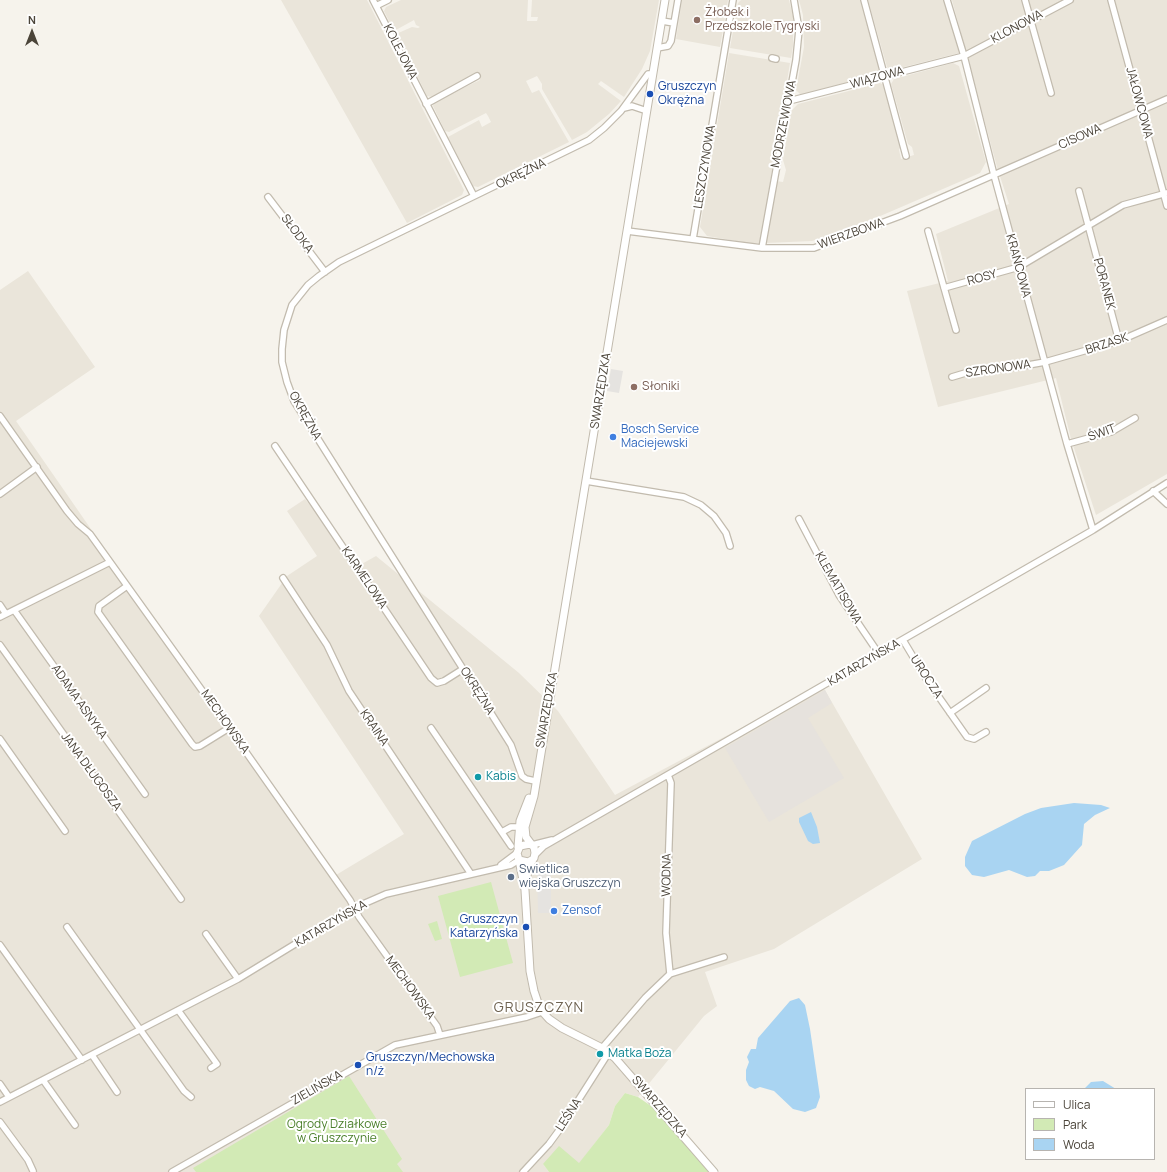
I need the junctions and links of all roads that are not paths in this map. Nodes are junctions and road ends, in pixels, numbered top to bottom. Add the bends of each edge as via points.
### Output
1 (373, 0) edge
2 (388, 0) edge
3 (665, 0) edge
4 (678, 0) edge
5 (733, 0) edge
6 (794, 0) edge
7 (864, 0) edge
8 (947, 0) edge
9 (1025, 0) edge
10 (1070, 0) edge
11 (1111, 0) edge
12 (376, 6) junction
13 (1030, 20) junction
14 (662, 21) junction
15 (674, 23) junction
16 (657, 48) junction
17 (964, 56) junction
18 (653, 74) junction
19 (477, 76) dead end
20 (885, 76) junction
21 (1051, 93) dead end
22 (1167, 98) edge
23 (789, 101) junction
24 (426, 104) junction
25 (624, 108) junction
26 (1141, 110) junction
27 (647, 111) junction
28 (906, 156) dead end
29 (994, 174) junction
30 (1079, 191) dead end
31 (1165, 194) edge
32 (474, 196) junction
33 (268, 197) dead end
34 (1167, 206) edge
35 (1089, 227) junction
36 (627, 231) junction
37 (928, 231) dead end
38 (693, 239) junction
39 (762, 248) junction
40 (1019, 267) junction
41 (325, 272) junction
42 (944, 288) junction
43 (1167, 320) edge
44 (956, 330) dead end
45 (1119, 341) junction
46 (1045, 362) junction
47 (952, 377) dead end
48 (0, 416) edge
49 (1135, 418) dead end
50 (1067, 444) junction
51 (275, 446) dead end
52 (37, 468) junction
53 (586, 481) junction
54 (1167, 483) edge
55 (1153, 492) junction
56 (0, 494) edge
57 (1167, 504) edge
58 (799, 519) dead end
59 (1093, 530) junction
60 (730, 546) dead end
61 (110, 562) junction
62 (284, 578) dead end
63 (127, 586) junction
64 (0, 605) edge
65 (14, 610) junction
66 (6, 614) junction
67 (0, 617) edge
68 (904, 640) junction
69 (0, 645) edge
70 (879, 654) junction
71 (463, 669) junction
72 (986, 688) dead end
73 (950, 713) junction
74 (228, 728) junction
75 (431, 728) dead end
76 (986, 732) dead end
77 (0, 739) edge
78 (668, 775) junction
79 (535, 781) junction
80 (144, 794) dead end
81 (522, 827) junction
82 (65, 831) dead end
83 (502, 832) junction
84 (558, 838) junction
85 (532, 846) junction
86 (516, 851) junction
87 (534, 857) junction
88 (471, 874) junction
89 (525, 890) junction
90 (182, 899) dead end
91 (354, 908) junction
92 (67, 928) dead end
93 (206, 934) dead end
94 (0, 944) edge
95 (724, 957) dead end
96 (670, 974) junction
97 (238, 979) junction
98 (178, 1010) junction
99 (542, 1012) junction
100 (141, 1030) junction
101 (440, 1035) junction
102 (602, 1048) junction
103 (609, 1052) junction
104 (92, 1055) junction
105 (82, 1060) junction
106 (211, 1068) dead end
107 (43, 1080) junction
108 (0, 1084) edge
109 (117, 1092) dead end
110 (9, 1097) junction
111 (191, 1097) dead end
112 (0, 1102) edge
113 (0, 1122) edge
114 (74, 1125) dead end
115 (34, 1171) dead end
116 (172, 1172) edge
117 (523, 1172) edge
118 (714, 1172) edge

1 - 12 street, KOLEJOWA
2 - 12 street
3 - 14 street, SWARZĘDZKA
4 - 15 street
5 - 38 street, LESZCZYNOWA
6 - 23 street, MODRZEWIOWA via 799,38
7 - 20 street
8 - 17 street, KRAŃCOWA
9 - 13 street
10 - 13 street, KLONOWA
11 - 26 street, JAŁOWCOWA
12 - 24 street, KOLEJOWA
13 - 17 street, KLONOWA
13 - 21 street
14 - 15 street
14 - 16 street, SWARZĘDZKA
15 - 16 street via 668,46
16 - 18 street, SWARZĘDZKA
17 - 20 street, WIĄZOWA
17 - 29 street, KRAŃCOWA
18 - 25 street, OKRĘŻNA via 648,74
18 - 27 street, SWARZĘDZKA
19 - 24 street
20 - 23 street, WIĄZOWA
20 - 28 street
22 - 26 street, CISOWA
23 - 39 street, MODRZEWIOWA
24 - 32 street, KOLEJOWA
25 - 27 street via 632,106
25 - 32 street, OKRĘŻNA via 589,140
26 - 29 street, CISOWA
26 - 31 street, JAŁOWCOWA
27 - 36 street, SWARZĘDZKA
29 - 39 street, WIERZBOWA via 900,216 814,248
29 - 40 street, KRAŃCOWA
30 - 35 street, PORANEK
31 - 34 street, JAŁOWCOWA
31 - 35 street, ROSY via 1123,205
32 - 41 street, OKRĘŻNA via 340,262
33 - 41 street, SŁODKA
35 - 40 street, ROSY
35 - 45 street, PORANEK
36 - 38 street, WIERZBOWA
36 - 53 street, SWARZĘDZKA
37 - 42 street
38 - 39 street, WIERZBOWA
40 - 42 street, ROSY
40 - 46 street, KRAŃCOWA
41 - 71 street, OKRĘŻNA via 308,285 292,305 282,349 287,382 294,401
42 - 44 street
43 - 45 street, BRZASK
45 - 46 street, BRZASK
46 - 47 street, SZRONOWA via 972,371
46 - 50 street, KRAŃCOWA
48 - 52 street, MECHOWSKA
49 - 50 street, ŚWIT via 1111,432
50 - 59 street, KRAŃCOWA
51 - 71 street, KARMELOWA via 431,678 437,683
52 - 56 street
52 - 61 street, MECHOWSKA via 67,511 90,534
53 - 60 street via 684,497 701,505 714,516 726,533
53 - 79 street, SWARZĘDZKA
54 - 55 street, KATARZYŃSKA
55 - 57 street
55 - 59 street, KATARZYŃSKA
58 - 70 street, KLEMATISOWA via 839,595
59 - 68 street, KATARZYŃSKA
61 - 63 street, MECHOWSKA
61 - 65 street
62 - 88 street, KRAINA via 324,638 353,697
63 - 74 street, MECHOWSKA
63 - 74 street via 99,606 98,612 195,747
64 - 66 street
65 - 66 street
65 - 80 street, ADAMA ASNYKA
66 - 67 street
68 - 70 street, KATARZYŃSKA
68 - 73 street, UROCZA
69 - 90 street, JANA DŁUGOSZA
70 - 78 street, KATARZYŃSKA
71 - 79 street, OKRĘŻNA via 511,745 522,776
72 - 73 street
73 - 76 street, UROCZA via 967,737 974,739
74 - 91 street, MECHOWSKA
75 - 83 street
77 - 82 street
78 - 84 street, KATARZYŃSKA
78 - 96 street, WODNA via 671,783 666,933
79 - 81 street, SWARZĘDZKA via 534,796
81 - 83 street via 511,827
81 - 85 street
81 - 86 street, SWARZĘDZKA
83 - 86 street
84 - 85 street, KATARZYŃSKA
84 - 87 street, KATARZYŃSKA via 544,846
85 - 86 street via 525,844
85 - 87 street via 535,850
86 - 87 street via 528,862
86 - 88 street, KATARZYŃSKA via 499,866
86 - 89 street, SWARZĘDZKA
87 - 89 street, SWARZĘDZKA via 529,866
88 - 91 street, KATARZYŃSKA via 386,894
89 - 99 street, SWARZĘDZKA via 530,971
91 - 97 street, KATARZYŃSKA
91 - 101 street, MECHOWSKA via 437,1026
92 - 100 street
93 - 97 street
94 - 105 street
95 - 96 street
96 - 102 street via 645,998
97 - 98 street, KATARZYŃSKA
98 - 100 street, KATARZYŃSKA
98 - 106 street via 217,1064
99 - 101 street, ZIELIŃSKA
99 - 102 street, SWARZĘDZKA via 571,1034
100 - 104 street, KATARZYŃSKA
100 - 111 street via 184,1091
101 - 116 street, ZIELIŃSKA via 387,1048
102 - 103 street, SWARZĘDZKA
103 - 117 street, LEŚNA via 556,1135
103 - 118 street, SWARZĘDZKA
104 - 105 street, KATARZYŃSKA
104 - 109 street
105 - 107 street, KATARZYŃSKA
107 - 110 street, KATARZYŃSKA
107 - 114 street
108 - 110 street
110 - 112 street, KATARZYŃSKA
113 - 115 street

